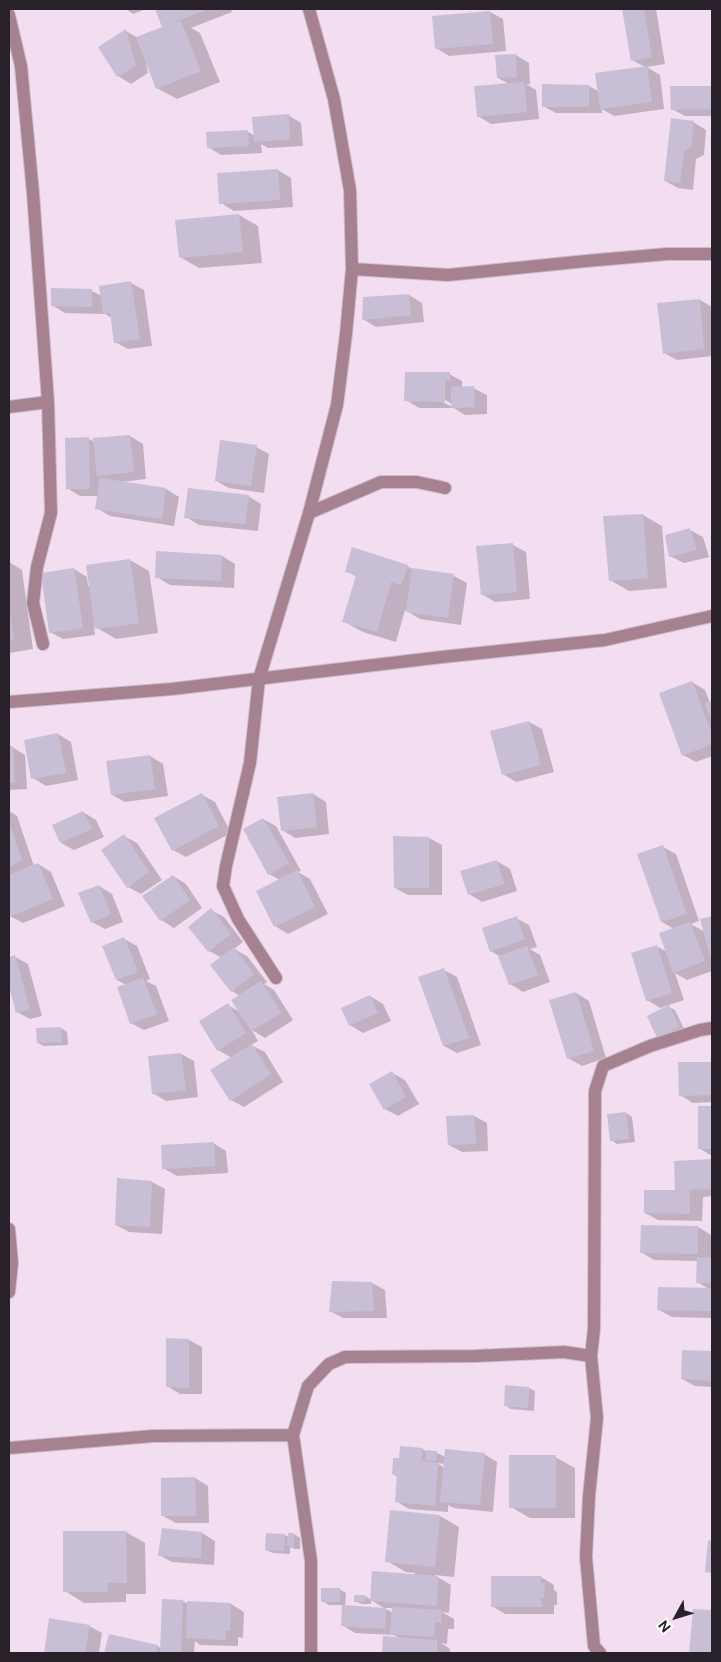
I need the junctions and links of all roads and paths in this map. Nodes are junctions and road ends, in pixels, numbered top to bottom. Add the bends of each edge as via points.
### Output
1 (309, 9) edge
2 (9, 15) edge
3 (712, 254) edge
4 (352, 269) junction
5 (48, 402) junction
6 (9, 407) edge
7 (445, 488) dead end
8 (309, 513) junction
9 (712, 616) edge
10 (43, 644) dead end
11 (259, 679) junction
12 (9, 702) edge
13 (276, 978) dead end
14 (712, 1028) edge
15 (9, 1229) edge
16 (9, 1292) edge
17 (591, 1356) junction
18 (294, 1435) junction
19 (9, 1448) edge
20 (311, 1653) edge
21 (600, 1653) edge

1 - 4 street via 334,99 350,190
2 - 5 street via 22,75
3 - 4 street via 667,254 448,275
4 - 8 street via 337,404
5 - 6 street
5 - 10 street via 51,513 36,567 33,603
7 - 8 street via 417,482 380,482
8 - 11 street
9 - 11 street via 605,640
11 - 12 street
11 - 13 street via 250,764 223,886 238,919
14 - 17 street via 650,1046 603,1066 595,1091 594,1329
15 - 16 street via 12,1263
17 - 18 street via 564,1352 344,1356 330,1364 308,1386
17 - 21 street via 597,1418 586,1557 594,1646
18 - 19 street via 153,1436
18 - 20 street via 311,1560

